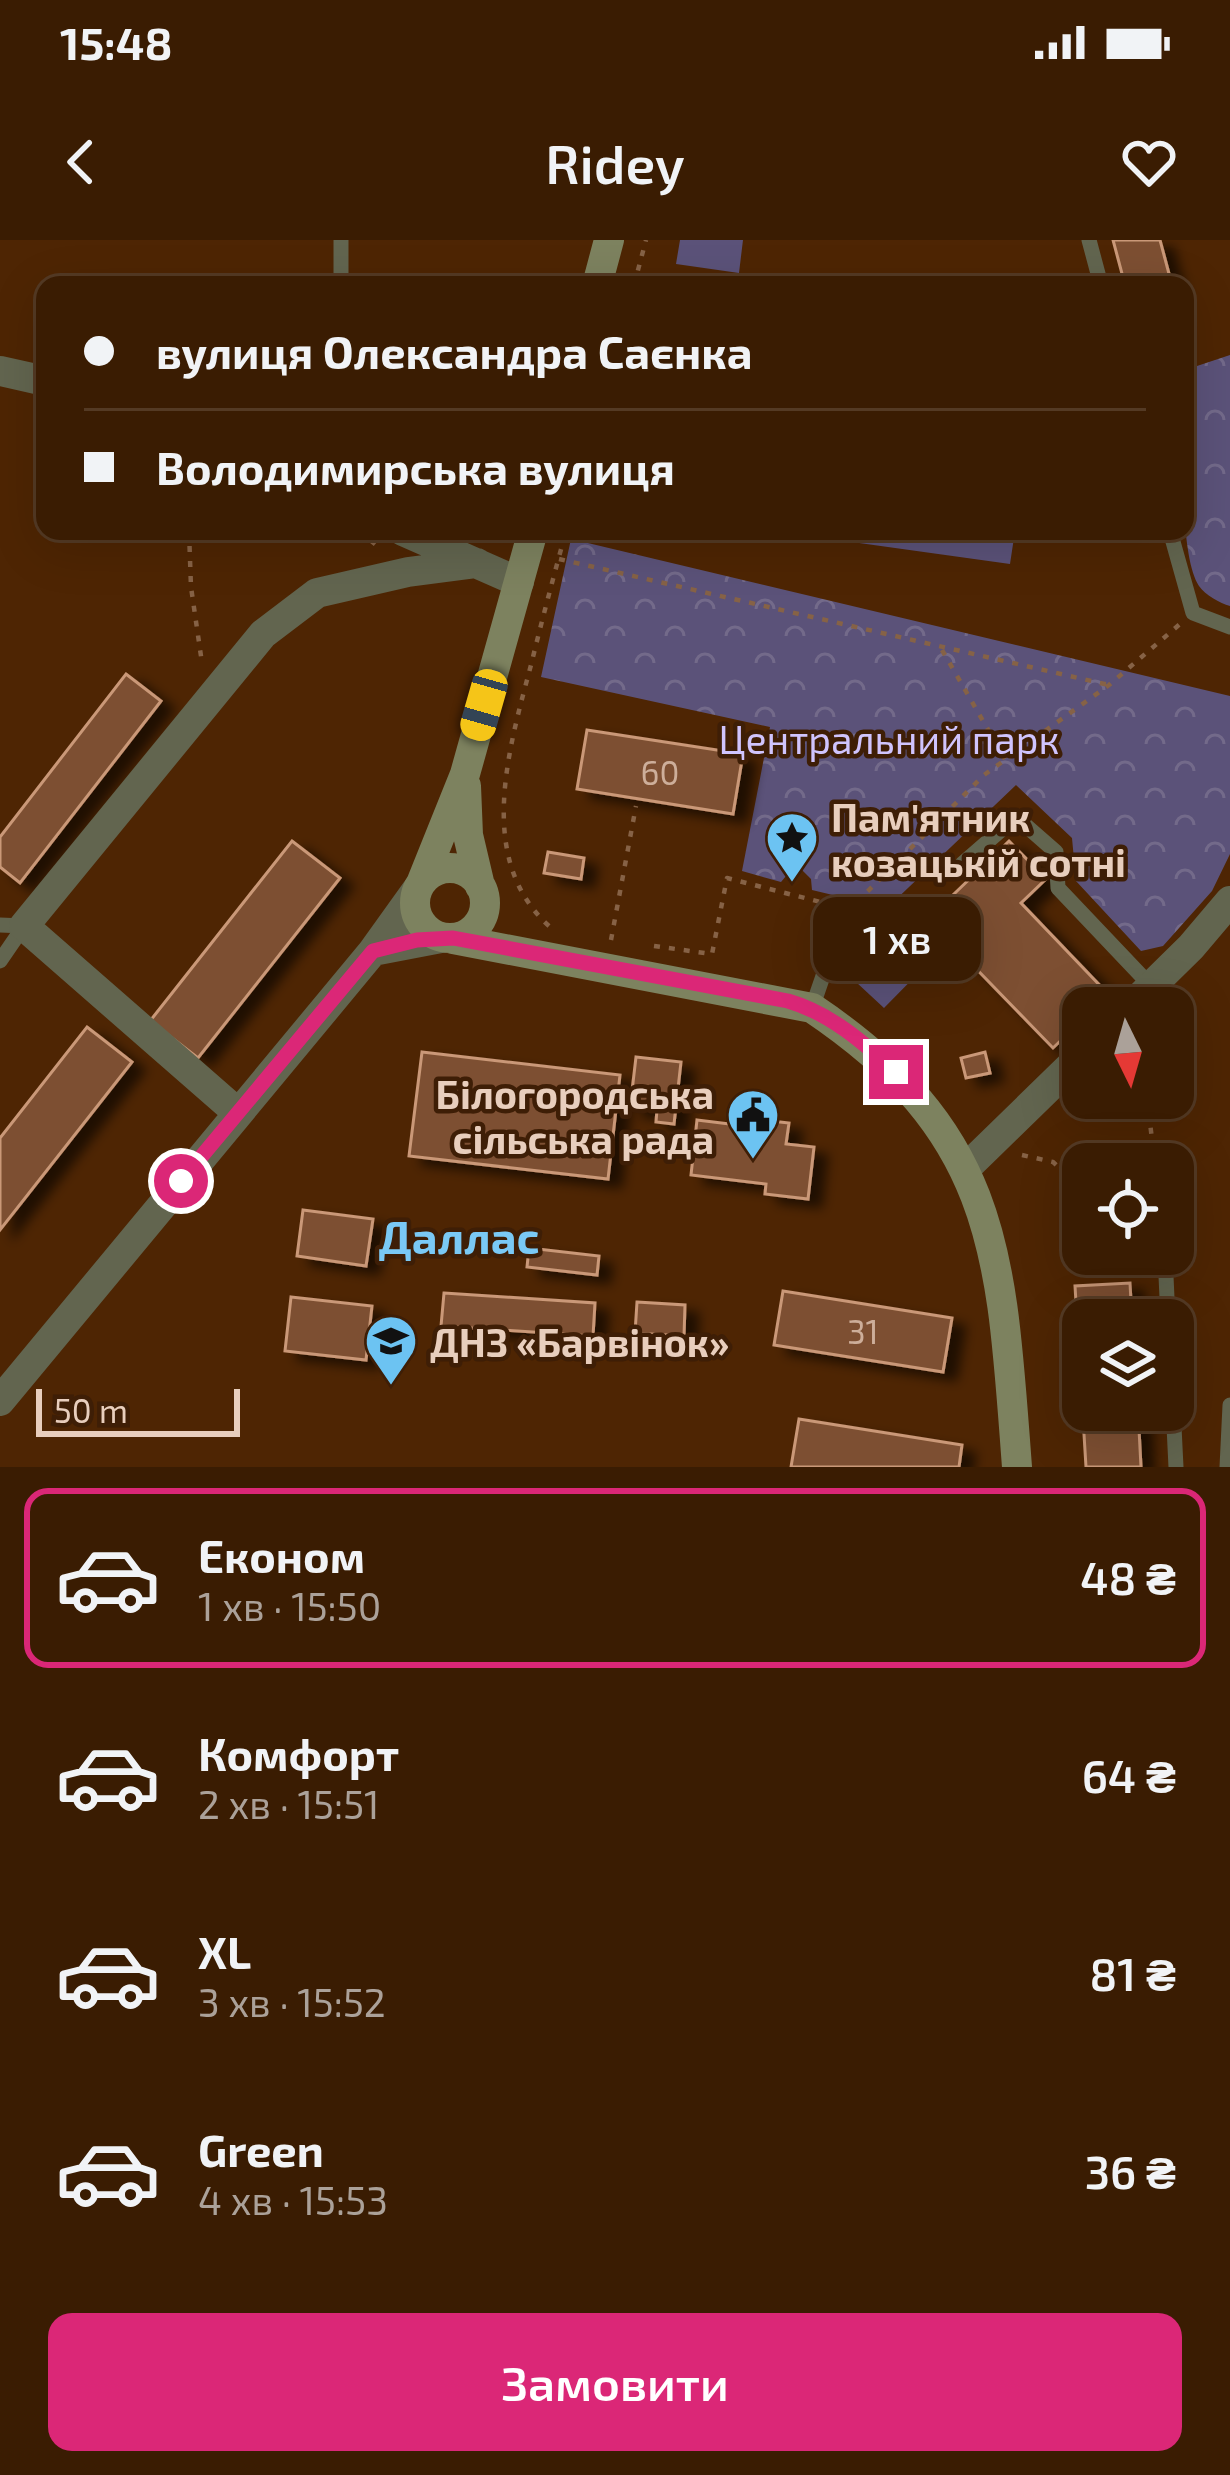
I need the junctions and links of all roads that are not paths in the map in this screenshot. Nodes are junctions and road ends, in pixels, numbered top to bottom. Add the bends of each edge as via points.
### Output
1 (341, 240) edge
2 (609, 240) edge
3 (1089, 240) edge
4 (341, 276) edge
5 (599, 276) edge
6 (1099, 276) edge
7 (0, 371) edge
8 (36, 379) edge
9 (424, 540) edge
10 (1173, 540) edge
11 (530, 541) edge
12 (477, 563) junction
13 (519, 582) junction
14 (1230, 626) edge
15 (466, 774) junction
16 (962, 864) dead end
17 (419, 886) junction
18 (482, 891) junction
19 (1230, 901) edge
20 (844, 915) road end
21 (12, 925) edge
22 (447, 938) junction
23 (552, 943) junction
24 (373, 951) junction
25 (0, 961) edge
26 (1132, 987) edge
27 (1149, 987) edge
28 (812, 1008) junction
29 (1062, 1075) edge
30 (238, 1113) junction
31 (964, 1168) junction
32 (0, 1401) edge
33 (1230, 1405) edge
34 (1174, 1431) edge
35 (1017, 1467) edge
36 (1176, 1467) edge
37 (1227, 1467) edge

1 - 4 lane
2 - 5 main road
3 - 6 lane
7 - 8 street
9 - 12 street
10 - 14 lane via 1193,613
11 - 13 main road
12 - 13 street
12 - 21 street via 317,593 263,634
13 - 15 main road
15 - 17 main road
15 - 18 main road via 468,835
16 - 26 lane via 1016,818 1056,852 1058,888
17 - 18 main road via 452,868
17 - 22 main road via 416,914 430,933
17 - 24 street
18 - 22 main road via 481,920 464,936
18 - 23 main road
19 - 27 street
20 - 28 lane
21 - 25 lane
21 - 30 street
22 - 23 main road
22 - 24 street
23 - 28 main road
24 - 30 street
28 - 31 main road via 896,1072
29 - 31 street
30 - 32 street
31 - 35 main road via 1004,1299
33 - 37 lane
34 - 36 lane

